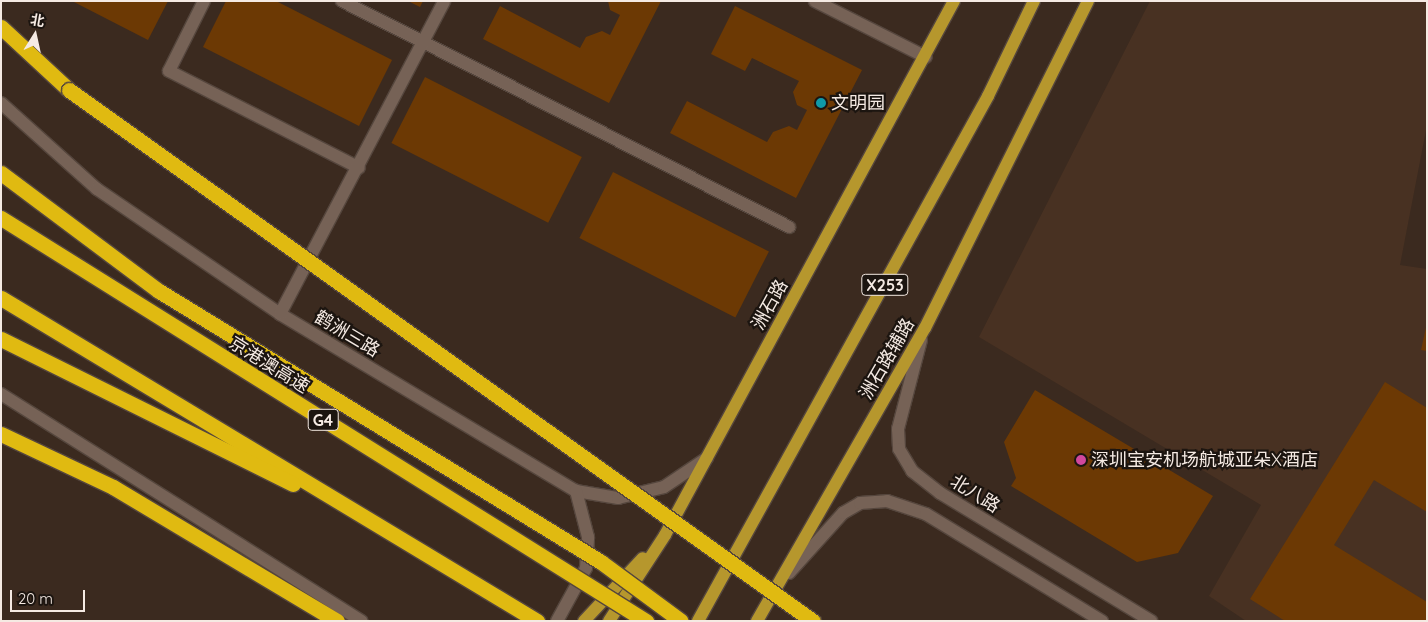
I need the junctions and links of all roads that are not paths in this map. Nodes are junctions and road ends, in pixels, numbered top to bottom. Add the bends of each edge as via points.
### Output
1 (204, 1) edge
2 (342, 1) edge
3 (444, 1) edge
4 (815, 1) edge
5 (954, 1) edge
6 (1034, 1) edge
7 (1088, 1) edge
8 (1, 27) edge
9 (424, 42) junction
10 (926, 57) junction
11 (1, 103) edge
12 (359, 168) junction
13 (1, 173) edge
14 (1, 218) edge
15 (789, 227) dead end
16 (1, 298) edge
17 (280, 314) junction
18 (925, 328) junction
19 (1, 339) edge
20 (1, 394) edge
21 (1, 434) edge
22 (707, 458) junction
23 (576, 492) junction
24 (393, 534) junction
25 (665, 535) junction
26 (776, 588) junction
27 (337, 621) edge
28 (362, 621) edge
29 (537, 621) edge
30 (557, 621) edge
31 (584, 621) edge
32 (609, 621) edge
33 (646, 621) edge
34 (681, 621) edge
35 (698, 621) edge
36 (757, 621) edge
37 (813, 621) edge
38 (1102, 621) edge
39 (1151, 621) edge

1 - 12 street via 169,71
2 - 9 street
3 - 9 street
4 - 10 street
5 - 10 main road, 洲石路
6 - 35 main road, X253 via 983,105
7 - 18 main road, 洲石路辅路
8 - 37 highway, bridge via 70,90
9 - 12 street
9 - 15 street
10 - 22 main road, 洲石路
11 - 17 street, 鹤洲三路 via 97,189
12 - 17 street
13 - 34 highway, bridge via 159,290 602,562
14 - 33 highway, 京港澳高速 / G4, bridge
16 - 24 highway
17 - 23 street, 鹤洲三路
18 - 26 main road, 洲石路辅路
18 - 39 street, 北八路 via 898,429 899,449 912,471 940,493
19 - 24 highway
20 - 28 street
21 - 27 highway via 113,487
22 - 23 street, 鹤洲三路 via 664,487 618,498
22 - 25 main road, 洲石路
23 - 30 street via 588,538 586,568
24 - 29 highway
25 - 31 main road
25 - 32 main road, 洲石路
26 - 36 main road, 洲石路辅路
26 - 38 street via 843,512 860,503 887,501 926,514

